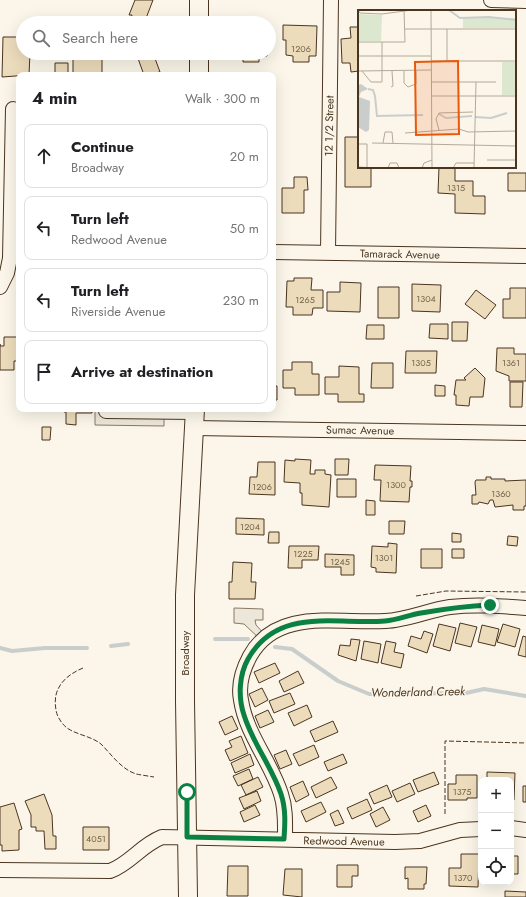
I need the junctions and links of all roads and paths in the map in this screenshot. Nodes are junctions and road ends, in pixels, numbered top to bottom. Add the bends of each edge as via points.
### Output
1 (199, 0) edge
2 (331, 0) edge
3 (491, 0) edge
4 (526, 1) edge
5 (199, 16) edge
6 (199, 60) edge
7 (199, 72) edge
8 (11, 109) edge
9 (276, 252) edge
10 (328, 253) junction
11 (526, 256) edge
12 (0, 287) edge
13 (124, 412) edge
14 (195, 416) edge
15 (526, 433) edge
16 (526, 608) edge
17 (514, 828) edge
18 (478, 829) edge
19 (526, 830) edge
20 (187, 837) junction
21 (284, 839) junction
22 (0, 870) edge
23 (188, 897) edge

1 - 5 main road
2 - 10 street, 12 1/2 Street
3 - 4 street
6 - 7 main road
8 - 12 street via 10,258 8,273
9 - 10 street, Tamarack Avenue
10 - 11 street, Tamarack Avenue
13 - 14 street, Sumac Avenue
14 - 15 street, Sumac Avenue
14 - 20 main road, Broadway via 185,595
16 - 21 street via 466,606 386,621 300,621 283,626 268,635 254,649 245,664 240,698 244,715 281,794 285,811
17 - 19 street
18 - 21 street, Redwood Avenue via 460,830 420,841
20 - 21 street, Redwood Avenue
20 - 22 street, Redwood Avenue via 162,837 149,842 121,867 110,871
20 - 23 main road, Broadway

